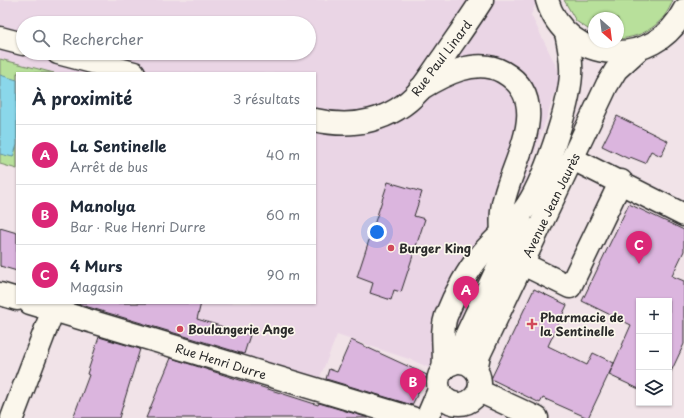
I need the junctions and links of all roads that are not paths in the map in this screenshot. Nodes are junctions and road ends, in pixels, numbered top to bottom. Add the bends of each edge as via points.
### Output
1 (482, 4) edge
2 (544, 4) edge
3 (684, 11) edge
4 (566, 33) junction
5 (0, 38) edge
6 (16, 42) edge
7 (639, 50) junction
8 (85, 60) edge
9 (130, 72) edge
10 (420, 89) junction
11 (316, 120) edge
12 (573, 159) junction
13 (621, 181) junction
14 (526, 206) junction
15 (684, 215) edge
16 (502, 232) junction
17 (523, 264) junction
18 (0, 294) edge
19 (16, 299) edge
20 (33, 304) edge
21 (53, 310) junction
22 (444, 375) junction
23 (478, 380) junction
24 (454, 411) edge
25 (12, 418) edge
26 (412, 418) edge
27 (427, 418) edge
28 (537, 418) edge

1 - 10 main road, Rue Paul Linard
2 - 4 main road
3 - 7 main road via 668,32
4 - 7 main road via 596,50 613,53
4 - 14 main road, Avenue Jean Jaurès via 571,68 568,98 538,183
5 - 6 main road
7 - 12 main road, Avenue Jean Jaurès via 621,64 611,78
8 - 9 main road
10 - 11 main road, Rue Paul Linard via 398,108 369,121 347,124
10 - 16 main road via 446,75 478,67 501,71 514,79 522,90 528,105 528,127 505,195
12 - 13 main road
12 - 17 main road, Avenue Jean Jaurès
13 - 15 main road
13 - 17 main road via 570,287
14 - 16 main road, Avenue Jean Jaurès
14 - 22 main road, Avenue Jean Jaurès via 458,353
16 - 22 main road, Avenue Jean Jaurès via 473,265 447,315 443,335
17 - 23 main road, Avenue Jean Jaurès via 479,356
18 - 19 main road
20 - 21 main road, Rue Henri Durre
21 - 25 main road
21 - 26 main road, Rue Henri Durre
22 - 23 main road via 464,362
22 - 24 main road via 448,401
22 - 27 main road, Avenue Jean Jaurès
23 - 24 main road via 474,399
23 - 28 main road

